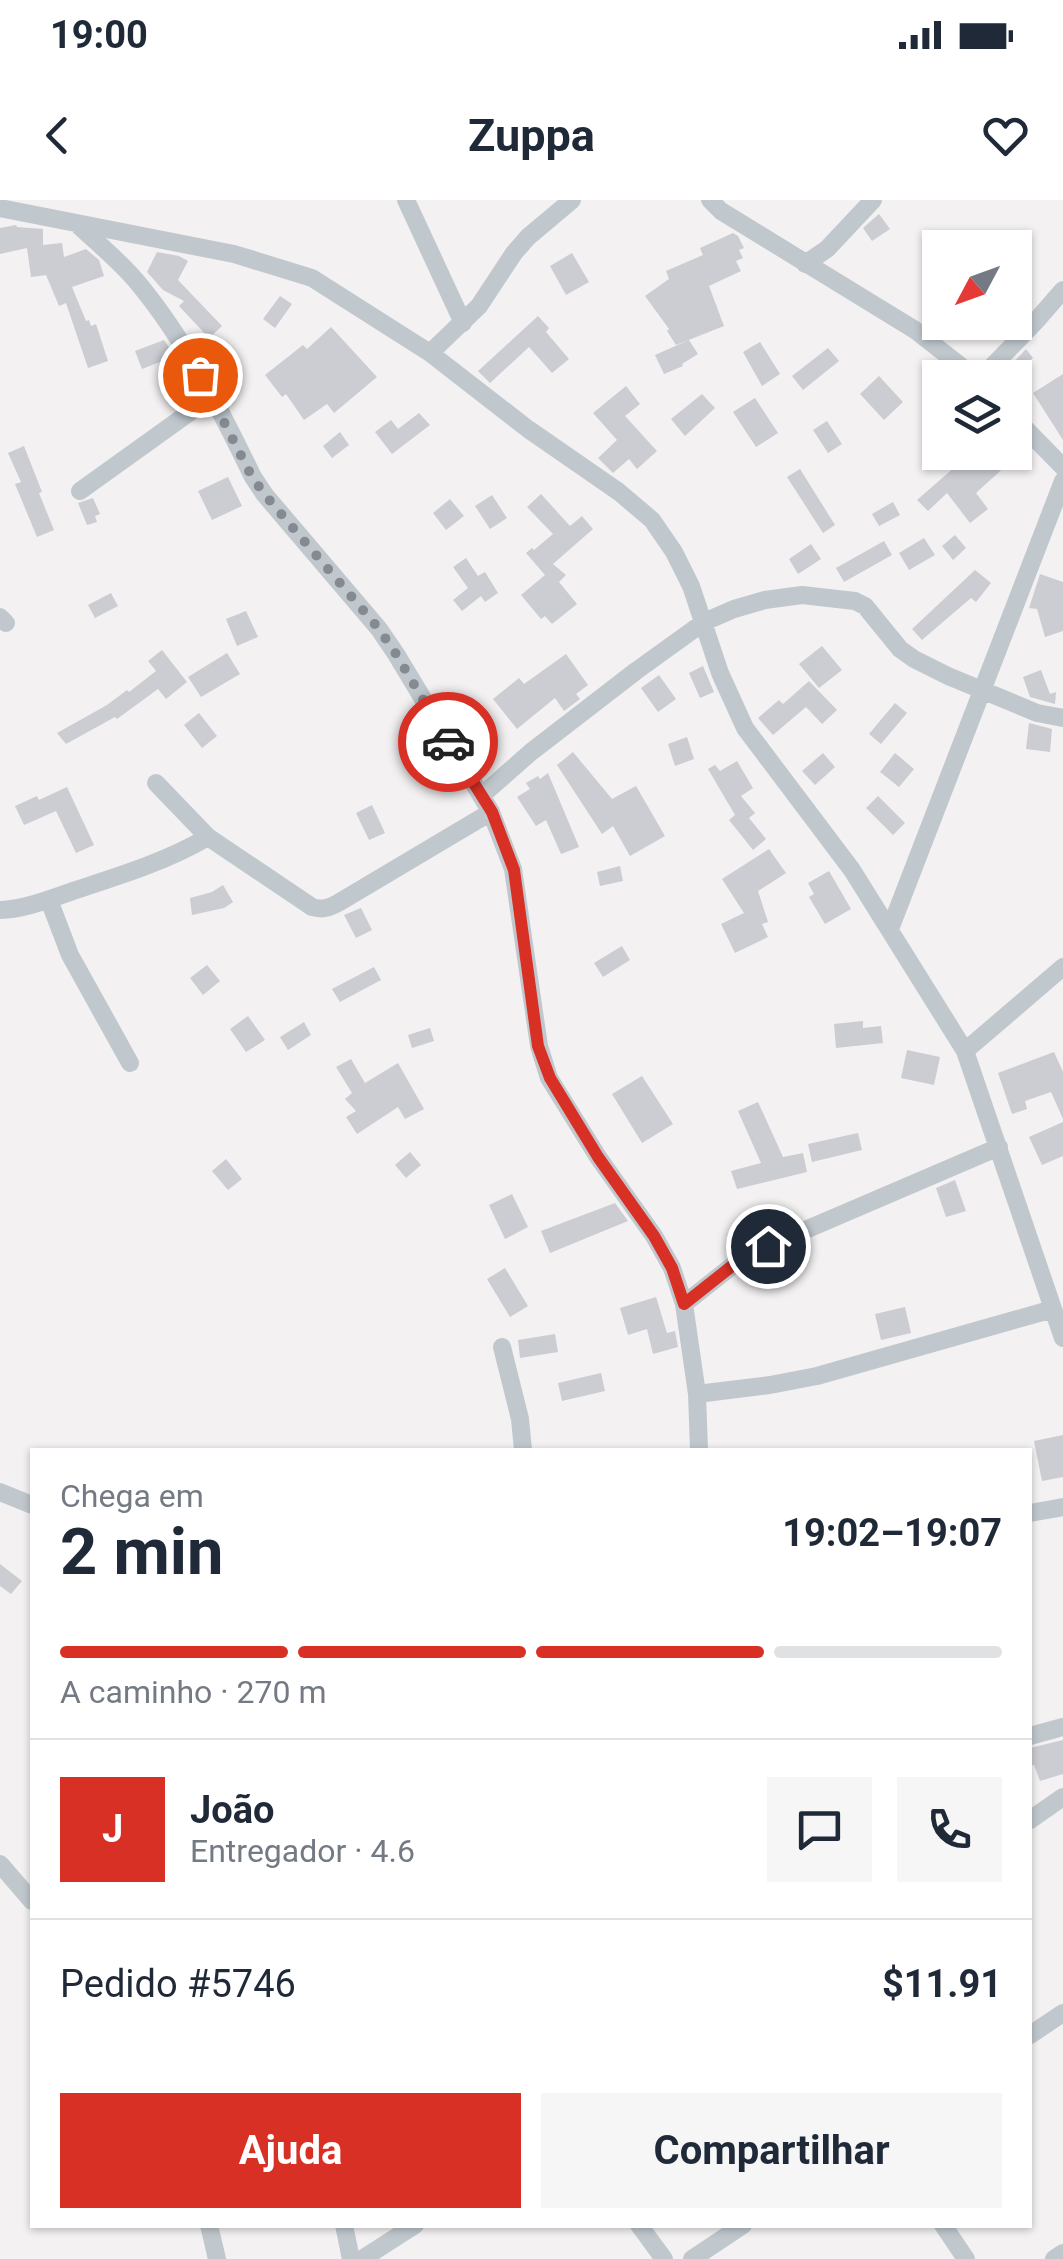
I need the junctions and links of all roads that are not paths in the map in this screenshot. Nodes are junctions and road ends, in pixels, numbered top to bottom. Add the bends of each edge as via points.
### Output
1 (406, 200) edge
2 (572, 200) edge
3 (710, 200) edge
4 (873, 200) edge
5 (0, 208) edge
6 (76, 223) junction
7 (827, 248) junction
8 (804, 264) junction
9 (824, 276) junction
10 (1063, 290) edge
11 (463, 322) junction
12 (430, 354) junction
13 (954, 360) edge
14 (997, 360) edge
15 (211, 397) junction
16 (1032, 435) edge
17 (1063, 467) edge
18 (1063, 480) edge
19 (80, 491) dead end
20 (704, 622) junction
21 (983, 690) junction
22 (1063, 718) edge
23 (156, 782) dead end
24 (486, 804) junction
25 (208, 837) junction
26 (49, 900) junction
27 (0, 910) edge
28 (890, 929) junction
29 (1063, 967) edge
30 (965, 1050) junction
31 (130, 1063) dead end
32 (999, 1148) junction
33 (684, 1304) junction
34 (1053, 1309) junction
35 (1063, 1338) edge
36 (502, 1347) dead end
37 (697, 1394) junction
38 (522, 1448) edge
39 (699, 1448) edge
40 (0, 1492) edge
41 (30, 1504) edge
42 (1063, 1507) edge
43 (1032, 1513) edge
44 (1063, 1727) edge
45 (1032, 1735) edge
46 (1063, 1798) edge
47 (1032, 1819) edge
48 (0, 1864) edge
49 (30, 1899) edge
50 (1063, 2014) edge
51 (1032, 2034) edge
52 (210, 2228) edge
53 (345, 2228) edge
54 (409, 2228) edge
55 (640, 2228) edge
56 (738, 2228) edge
57 (945, 2228) edge
58 (1063, 2253) edge
59 (217, 2259) edge
60 (352, 2259) edge
61 (362, 2259) edge
62 (664, 2259) edge
63 (692, 2259) edge
64 (966, 2259) edge
65 (1054, 2259) edge

1 - 11 street
2 - 11 street via 528,237
3 - 8 street
4 - 7 street
5 - 6 street
6 - 12 street via 234,254 312,278
6 - 15 street via 165,317
7 - 8 street
7 - 9 street
8 - 9 street
9 - 13 street
10 - 14 street
11 - 12 street
12 - 20 street via 652,520 683,569
15 - 19 street
15 - 24 street via 252,477 379,629
16 - 17 street
18 - 21 street
20 - 21 street via 802,595 855,601 914,659
20 - 24 street via 542,743
20 - 28 street via 745,728
21 - 22 street
21 - 28 street
23 - 25 street
24 - 25 street via 324,909
24 - 33 street via 514,870 538,1046 550,1078 654,1236
25 - 26 street via 179,854
26 - 27 street
26 - 31 street via 70,955
28 - 30 street
29 - 30 street
30 - 32 street
32 - 33 street via 768,1246
32 - 34 street
33 - 37 street
34 - 35 street
34 - 37 street via 817,1376
36 - 38 street
37 - 39 street
40 - 41 street
42 - 43 street
44 - 45 street
46 - 47 street
48 - 49 street
50 - 51 street
52 - 59 street
53 - 60 street
54 - 61 street
55 - 62 street
56 - 63 street
57 - 64 street
58 - 65 street

